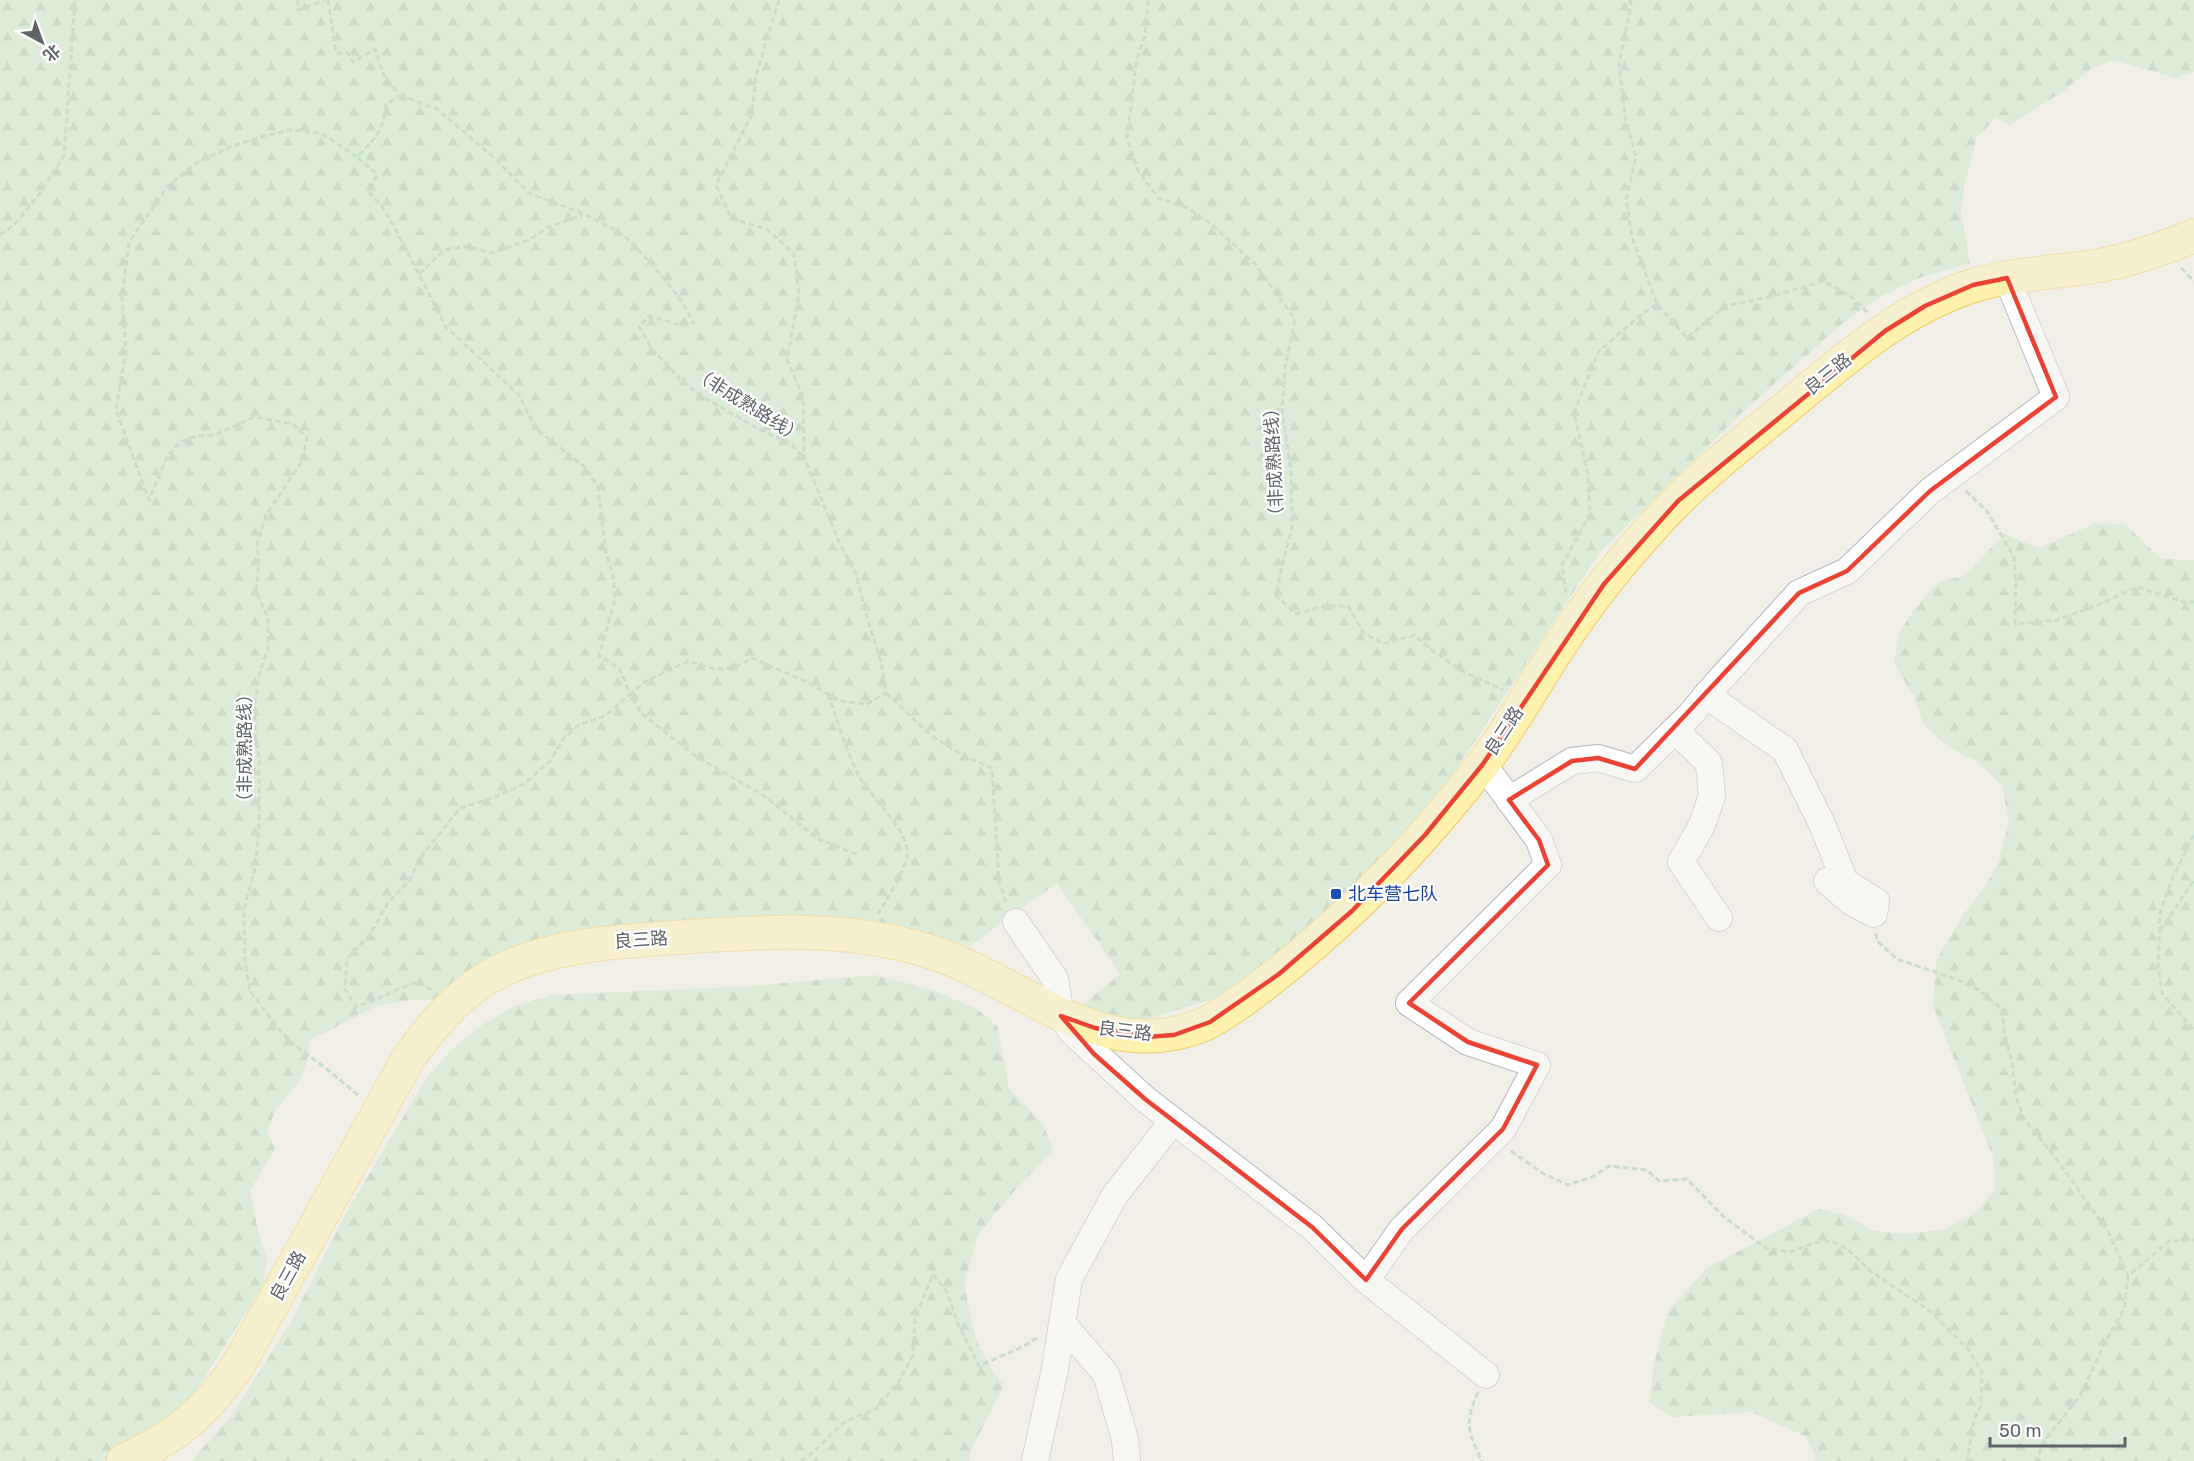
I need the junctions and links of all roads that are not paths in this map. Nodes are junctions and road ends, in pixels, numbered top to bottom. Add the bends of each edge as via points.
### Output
1 (2194, 236) edge
2 (2007, 278) junction
3 (1706, 695) junction
4 (1675, 730) junction
5 (1483, 764) junction
6 (1509, 800) junction
7 (1827, 881) dead end
8 (1719, 918) dead end
9 (1016, 922) road end
10 (1061, 1016) junction
11 (1173, 1121) junction
12 (1366, 1280) junction
13 (1062, 1323) junction
14 (1486, 1375) road end
15 (123, 1461) edge
16 (1035, 1461) edge
17 (1127, 1461) edge

1 - 2 main road, 良三路 via 2163,249 2099,266
2 - 3 street via 2056,397 1930,491 1847,571 1799,593
2 - 5 main road, 良三路 via 1973,285 1925,306 1885,331 1847,357 1716,464 1642,538 1571,629
3 - 4 street
3 - 7 street via 1785,750 1822,824 1845,882 1876,901 1874,914 1851,903
4 - 6 street via 1635,770 1598,758 1572,761
4 - 8 street via 1709,763 1712,796 1702,825 1681,862
5 - 6 street
5 - 10 main road, 良三路 via 1425,835 1352,911 1280,974 1210,1022 1174,1035 1146,1037 1122,1035
6 - 12 street via 1539,840 1548,865 1409,1003 1468,1042 1537,1065 1503,1129 1402,1229
9 - 10 street via 1055,979
10 - 11 street via 1094,1054
10 - 15 main road, 良三路 via 934,952 864,936 764,932 608,942 553,953 504,969 455,1001 408,1059 239,1364 219,1392 176,1432
11 - 12 street via 1312,1227
11 - 13 street via 1115,1195 1069,1279
12 - 14 street
13 - 16 street
13 - 17 street via 1106,1374 1125,1439

